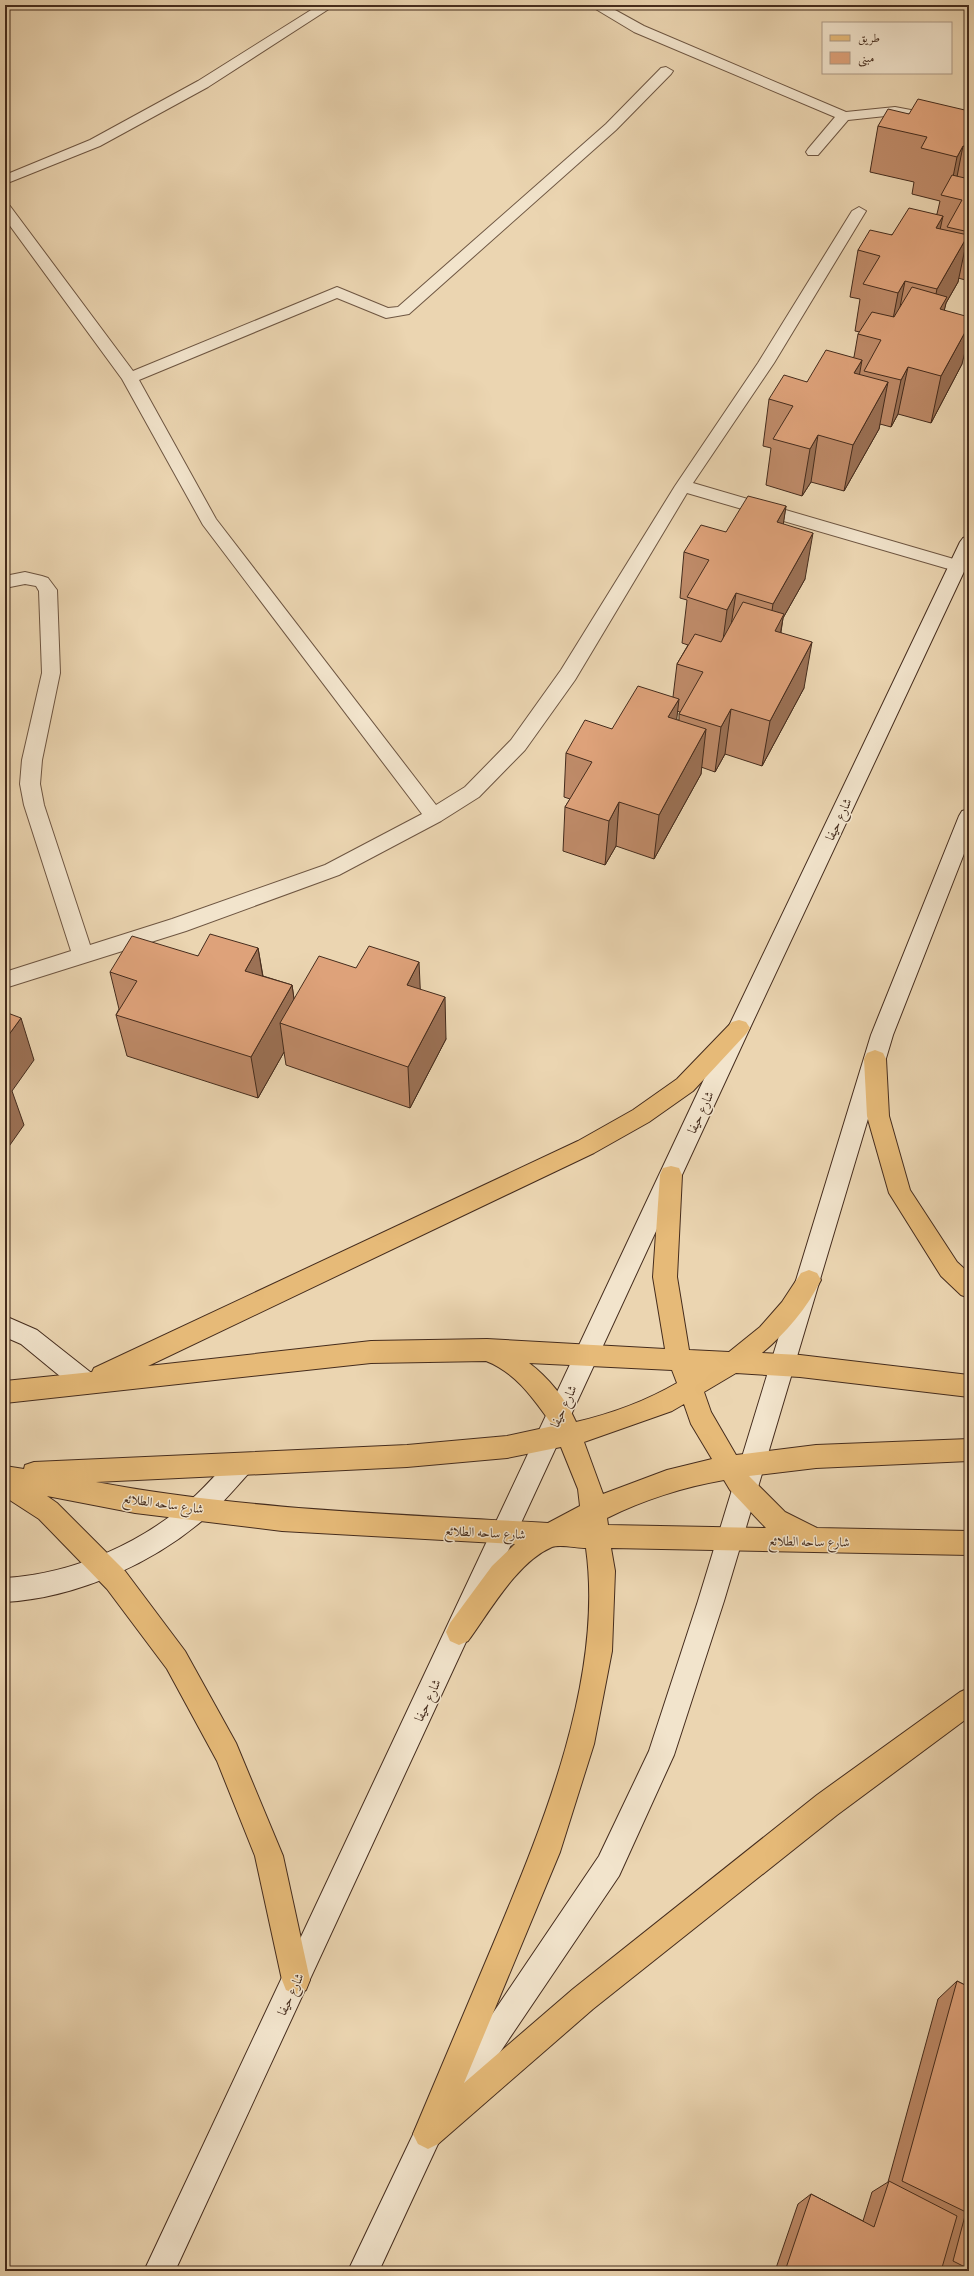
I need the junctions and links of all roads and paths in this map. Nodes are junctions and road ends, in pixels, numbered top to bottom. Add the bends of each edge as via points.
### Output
1 (328, 5) edge
2 (596, 5) edge
3 (666, 71) dead end
4 (844, 116) junction
5 (969, 125) edge
6 (813, 152) dead end
7 (5, 180) edge
8 (5, 209) edge
9 (859, 211) dead end
10 (130, 378) junction
11 (683, 486) junction
12 (969, 542) edge
13 (958, 566) junction
14 (5, 582) edge
15 (434, 816) junction
16 (969, 816) edge
17 (83, 956) junction
18 (5, 980) edge
19 (739, 1028) junction
20 (875, 1059) junction
21 (671, 1175) junction
22 (809, 1280) junction
23 (969, 1288) edge
24 (5, 1326) edge
25 (487, 1350) junction
26 (587, 1355) junction
27 (681, 1360) junction
28 (733, 1363) junction
29 (783, 1366) junction
30 (86, 1384) junction
31 (969, 1386) edge
32 (690, 1388) junction
33 (5, 1392) edge
34 (558, 1429) junction
35 (969, 1450) edge
36 (754, 1462) junction
37 (240, 1465) junction
38 (730, 1467) junction
39 (5, 1474) edge
40 (5, 1477) edge
41 (5, 1483) edge
42 (746, 1488) junction
43 (199, 1508) junction
44 (593, 1511) junction
45 (505, 1534) junction
46 (550, 1535) junction
47 (596, 1537) junction
48 (730, 1539) junction
49 (816, 1541) junction
50 (969, 1543) edge
51 (102, 1566) junction
52 (5, 1590) edge
53 (459, 1632) junction
54 (969, 1701) edge
55 (296, 1980) junction
56 (428, 2134) junction
57 (159, 2271) edge
58 (363, 2271) edge

1 - 7 street via 203,84 95,143
2 - 4 street via 639,29
3 - 10 street via 611,127 403,311 386,313 337,292
4 - 5 street via 895,111
4 - 6 street
8 - 10 street
9 - 11 street via 766,363
10 - 15 street via 209,521
11 - 13 street
11 - 15 street via 568,675 518,745 472,792
12 - 13 street, شارع حيفا
13 - 19 street, شارع حيفا
14 - 17 street via 25,578 42,582 48,590 51,673 32,760 30,784 34,805
15 - 17 street via 332,870 179,925
16 - 20 street via 882,1035
17 - 18 street
19 - 21 street, شارع حيفا
19 - 30 main road via 685,1085 641,1116 586,1147
20 - 22 street
20 - 23 main road via 878,1116 900,1193 949,1270
21 - 26 street, شارع حيفا
21 - 27 main road via 666,1277 676,1344
22 - 28 main road via 790,1309 768,1334
22 - 29 street
24 - 30 street via 29,1337
25 - 26 main road
25 - 30 main road via 371,1352
25 - 34 main road via 502,1356 535,1381
26 - 27 main road
26 - 34 street, شارع حيفا
27 - 28 main road
27 - 32 main road
28 - 29 main road
28 - 32 main road
29 - 31 main road
29 - 36 street
30 - 33 main road
32 - 34 main road via 664,1403 593,1429
32 - 38 main road via 700,1416
34 - 37 main road via 507,1447 407,1456
34 - 44 main road via 590,1489
34 - 45 street, شارع حيفا
35 - 36 main road via 832,1454
36 - 38 main road
36 - 42 street
37 - 39 main road
37 - 43 street
38 - 42 main road
38 - 44 main road via 670,1480
40 - 43 main road, شارع ساحه الطلائع via 135,1501
41 - 51 main road via 48,1511
42 - 48 street
42 - 49 main road via 776,1520
43 - 45 main road, شارع ساحه الطلائع via 274,1518
43 - 51 street via 169,1530
44 - 46 main road
44 - 47 main road
45 - 46 main road, شارع ساحه الطلائع
45 - 53 street, شارع حيفا
46 - 47 main road, شارع ساحه الطلائع
46 - 53 main road via 508,1567
47 - 48 main road, شارع ساحه الطلائع
47 - 56 main road via 602,1570 599,1651 581,1744 546,1852
48 - 49 main road, شارع ساحه الطلائع
48 - 56 street via 660,1755 609,1866
49 - 50 main road, شارع ساحه الطلائع
51 - 52 street via 44,1586
51 - 55 main road via 116,1580 176,1660 227,1752 269,1856
53 - 55 street, شارع حيفا
54 - 56 main road via 827,1805 583,1999
55 - 57 street, شارع حيفا
56 - 58 street

